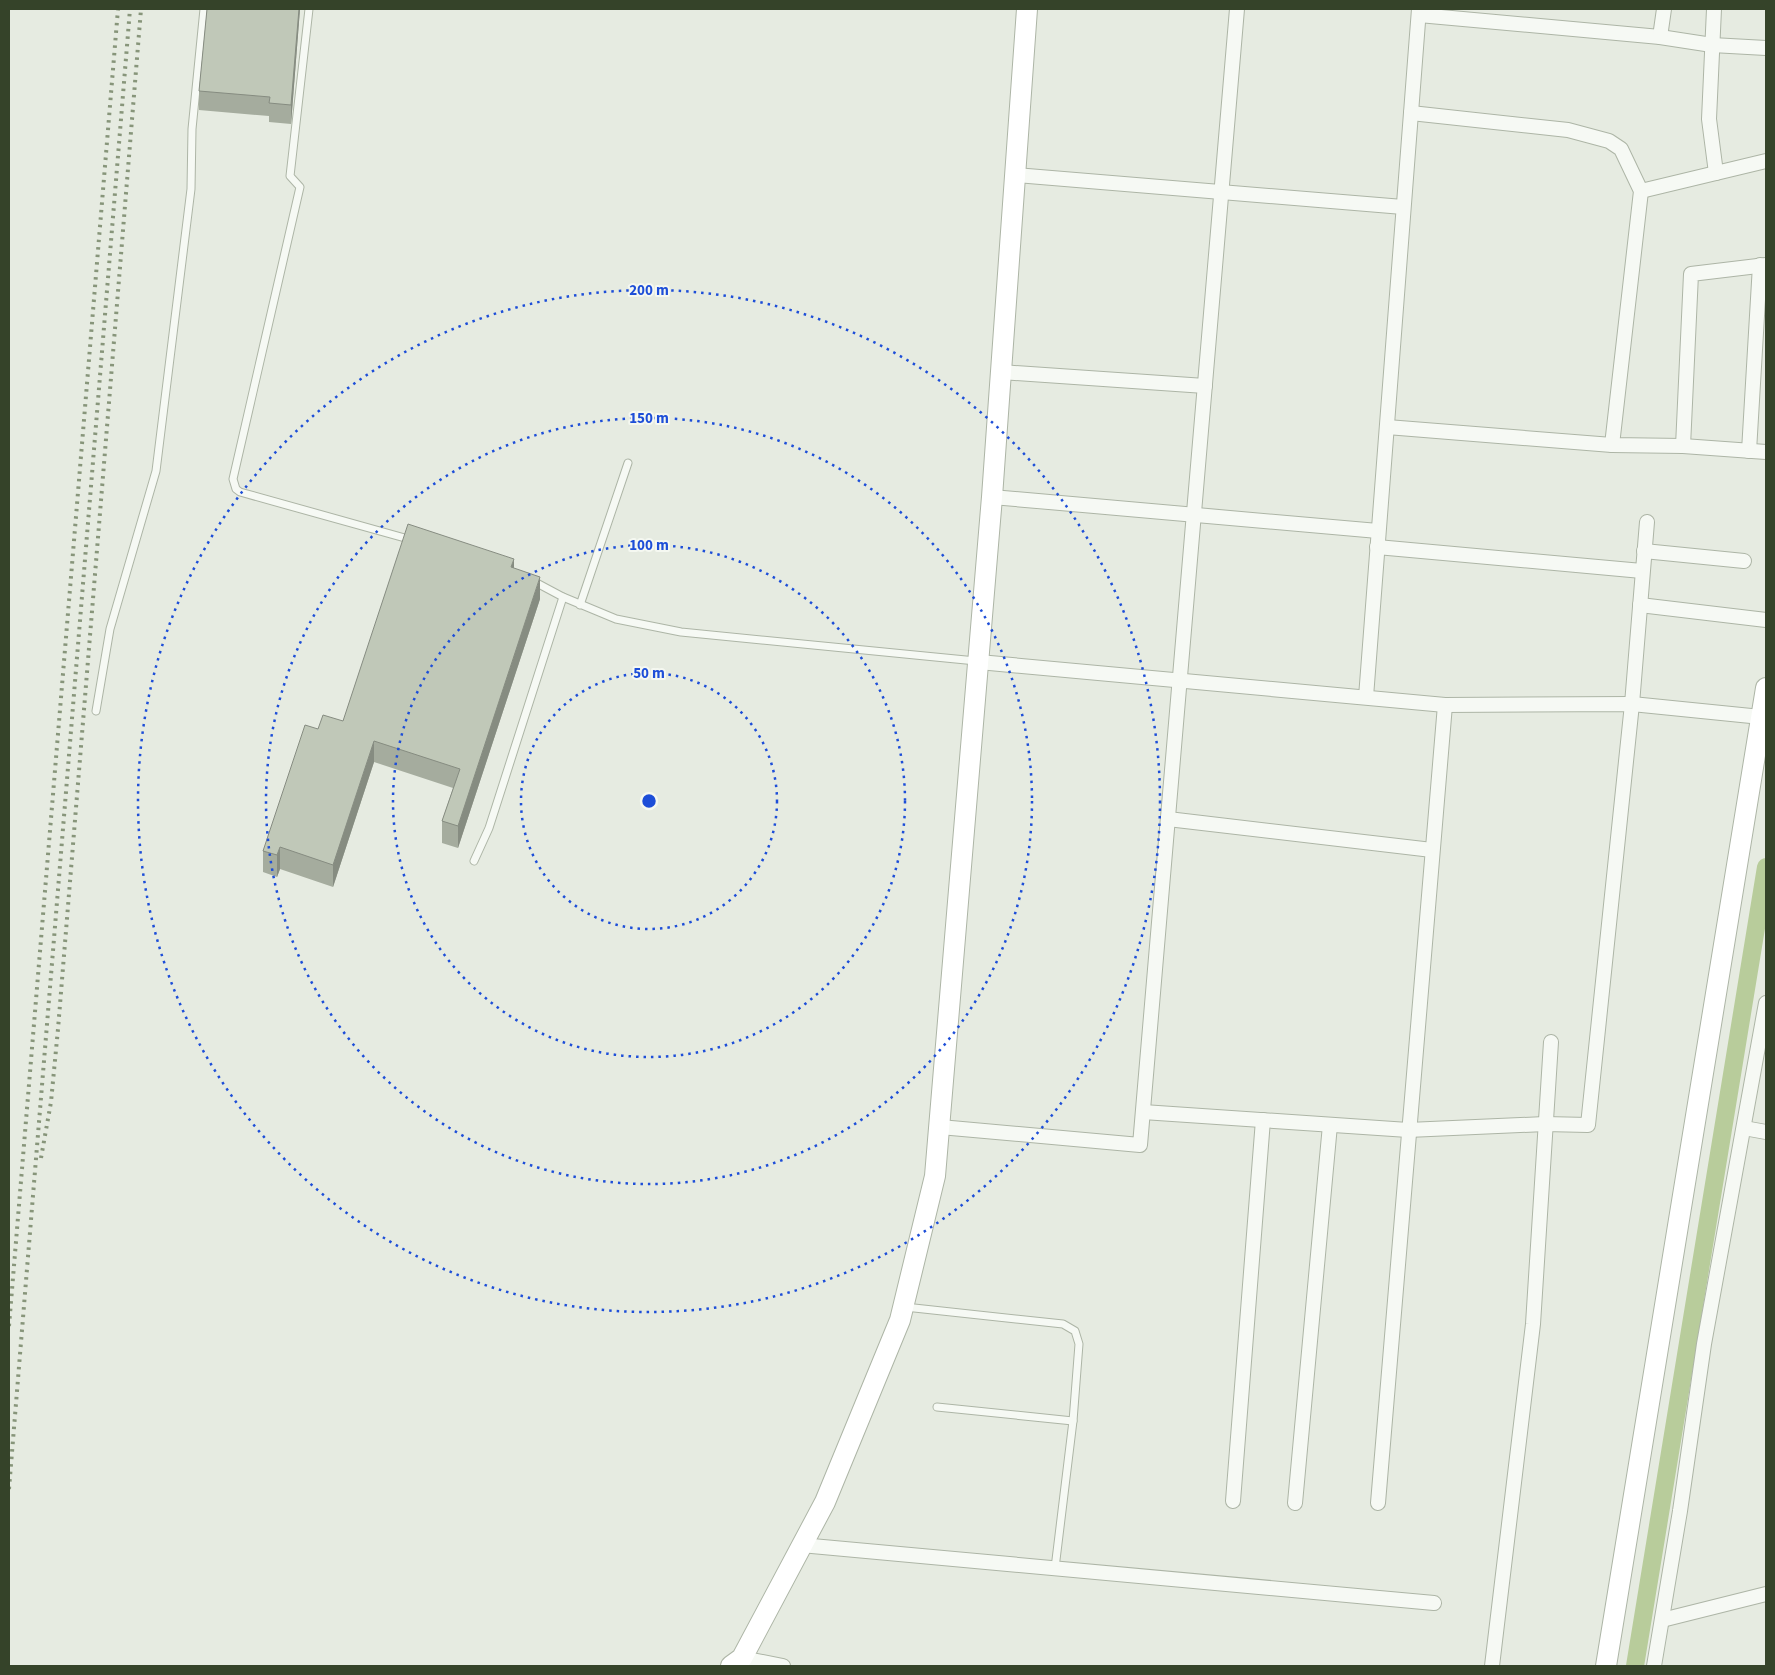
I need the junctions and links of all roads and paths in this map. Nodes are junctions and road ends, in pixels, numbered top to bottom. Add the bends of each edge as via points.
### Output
1 (204, 9) edge
2 (309, 9) edge
3 (1027, 9) edge
4 (1237, 9) edge
5 (1664, 9) edge
6 (1714, 9) edge
7 (1419, 12) edge
8 (1660, 38) junction
9 (1712, 45) junction
10 (1766, 48) edge
11 (1411, 113) junction
12 (1766, 161) edge
13 (1716, 173) junction
14 (1015, 175) junction
15 (1641, 191) junction
16 (1222, 192) junction
17 (1403, 207) junction
18 (1763, 265) edge
19 (1001, 372) junction
20 (1205, 386) junction
21 (1386, 427) junction
22 (1612, 445) junction
23 (1683, 446) junction
24 (1748, 451) junction
25 (1766, 452) edge
26 (628, 463) dead end
27 (992, 497) junction
28 (1194, 515) junction
29 (1647, 522) dead end
30 (1378, 531) junction
31 (423, 543) edge
32 (1377, 547) junction
33 (1644, 552) junction
34 (1744, 561) dead end
35 (1642, 571) junction
36 (522, 575) edge
37 (563, 597) junction
38 (580, 605) junction
39 (1640, 605) junction
40 (1766, 620) edge
41 (978, 662) junction
42 (1180, 680) junction
43 (1766, 688) edge
44 (1366, 697) junction
45 (1445, 704) junction
46 (1632, 704) junction
47 (96, 711) dead end
48 (1762, 717) junction
49 (1168, 819) junction
50 (1432, 850) junction
51 (474, 861) dead end
52 (1766, 1003) edge
53 (1551, 1042) dead end
54 (1143, 1112) junction
55 (1263, 1120) junction
56 (1545, 1124) junction
57 (1330, 1125) junction
58 (940, 1127) junction
59 (1744, 1128) junction
60 (1408, 1130) junction
61 (1766, 1132) edge
62 (904, 1307) junction
63 (937, 1407) dead end
64 (1074, 1422) junction
65 (1233, 1502) dead end
66 (1296, 1503) dead end
67 (1378, 1503) dead end
68 (801, 1545) junction
69 (1055, 1568) junction
70 (1766, 1594) edge
71 (1434, 1603) dead end
72 (1662, 1620) junction
73 (736, 1662) edge
74 (783, 1666) edge
75 (1492, 1666) edge
76 (1606, 1666) edge
77 (1654, 1666) edge

1 - 47 lane via 192,129 189,208 156,471 110,629
2 - 31 lane via 290,176 300,187 233,479 240,492
3 - 14 street
4 - 16 street
5 - 8 street
6 - 9 street
7 - 8 street
7 - 11 street
8 - 9 street
9 - 10 street
9 - 13 street via 1709,119
11 - 15 street via 1568,130 1609,142 1621,150
11 - 17 street
12 - 13 street
13 - 15 street
14 - 16 street
14 - 19 street
15 - 22 street
16 - 17 street
16 - 20 street
17 - 21 street
18 - 23 street via 1691,274
18 - 24 street
19 - 20 street
19 - 27 street
20 - 28 street
21 - 22 street
21 - 30 street
22 - 23 street
23 - 24 street
24 - 25 street
26 - 38 lane
27 - 28 street
27 - 41 street
28 - 30 street
28 - 42 street
29 - 33 street
30 - 32 street
32 - 35 street
32 - 44 street
33 - 34 street
33 - 35 street
35 - 39 street
36 - 37 lane
37 - 38 lane
37 - 51 lane via 489,828
38 - 41 lane via 616,620 681,632
39 - 40 street
39 - 46 street
41 - 42 street
41 - 58 street
42 - 44 street
42 - 49 street
43 - 48 street
44 - 45 street
45 - 46 street
45 - 50 street
46 - 48 street
46 - 56 street via 1588,1125
48 - 76 street
49 - 50 street
49 - 54 street
50 - 60 street
52 - 59 street
53 - 56 street
54 - 55 street
54 - 58 street via 1140,1145
55 - 57 street
55 - 65 street
56 - 60 street
56 - 75 street via 1533,1324
57 - 60 street
57 - 66 street
58 - 62 street via 935,1176
59 - 61 street
59 - 72 street via 1704,1344
60 - 67 street
62 - 64 lane via 1063,1324 1075,1330 1079,1344
62 - 68 street via 825,1502
63 - 64 lane
64 - 69 lane
68 - 69 street
68 - 73 street
69 - 71 street
70 - 72 street
72 - 77 street
73 - 74 street

